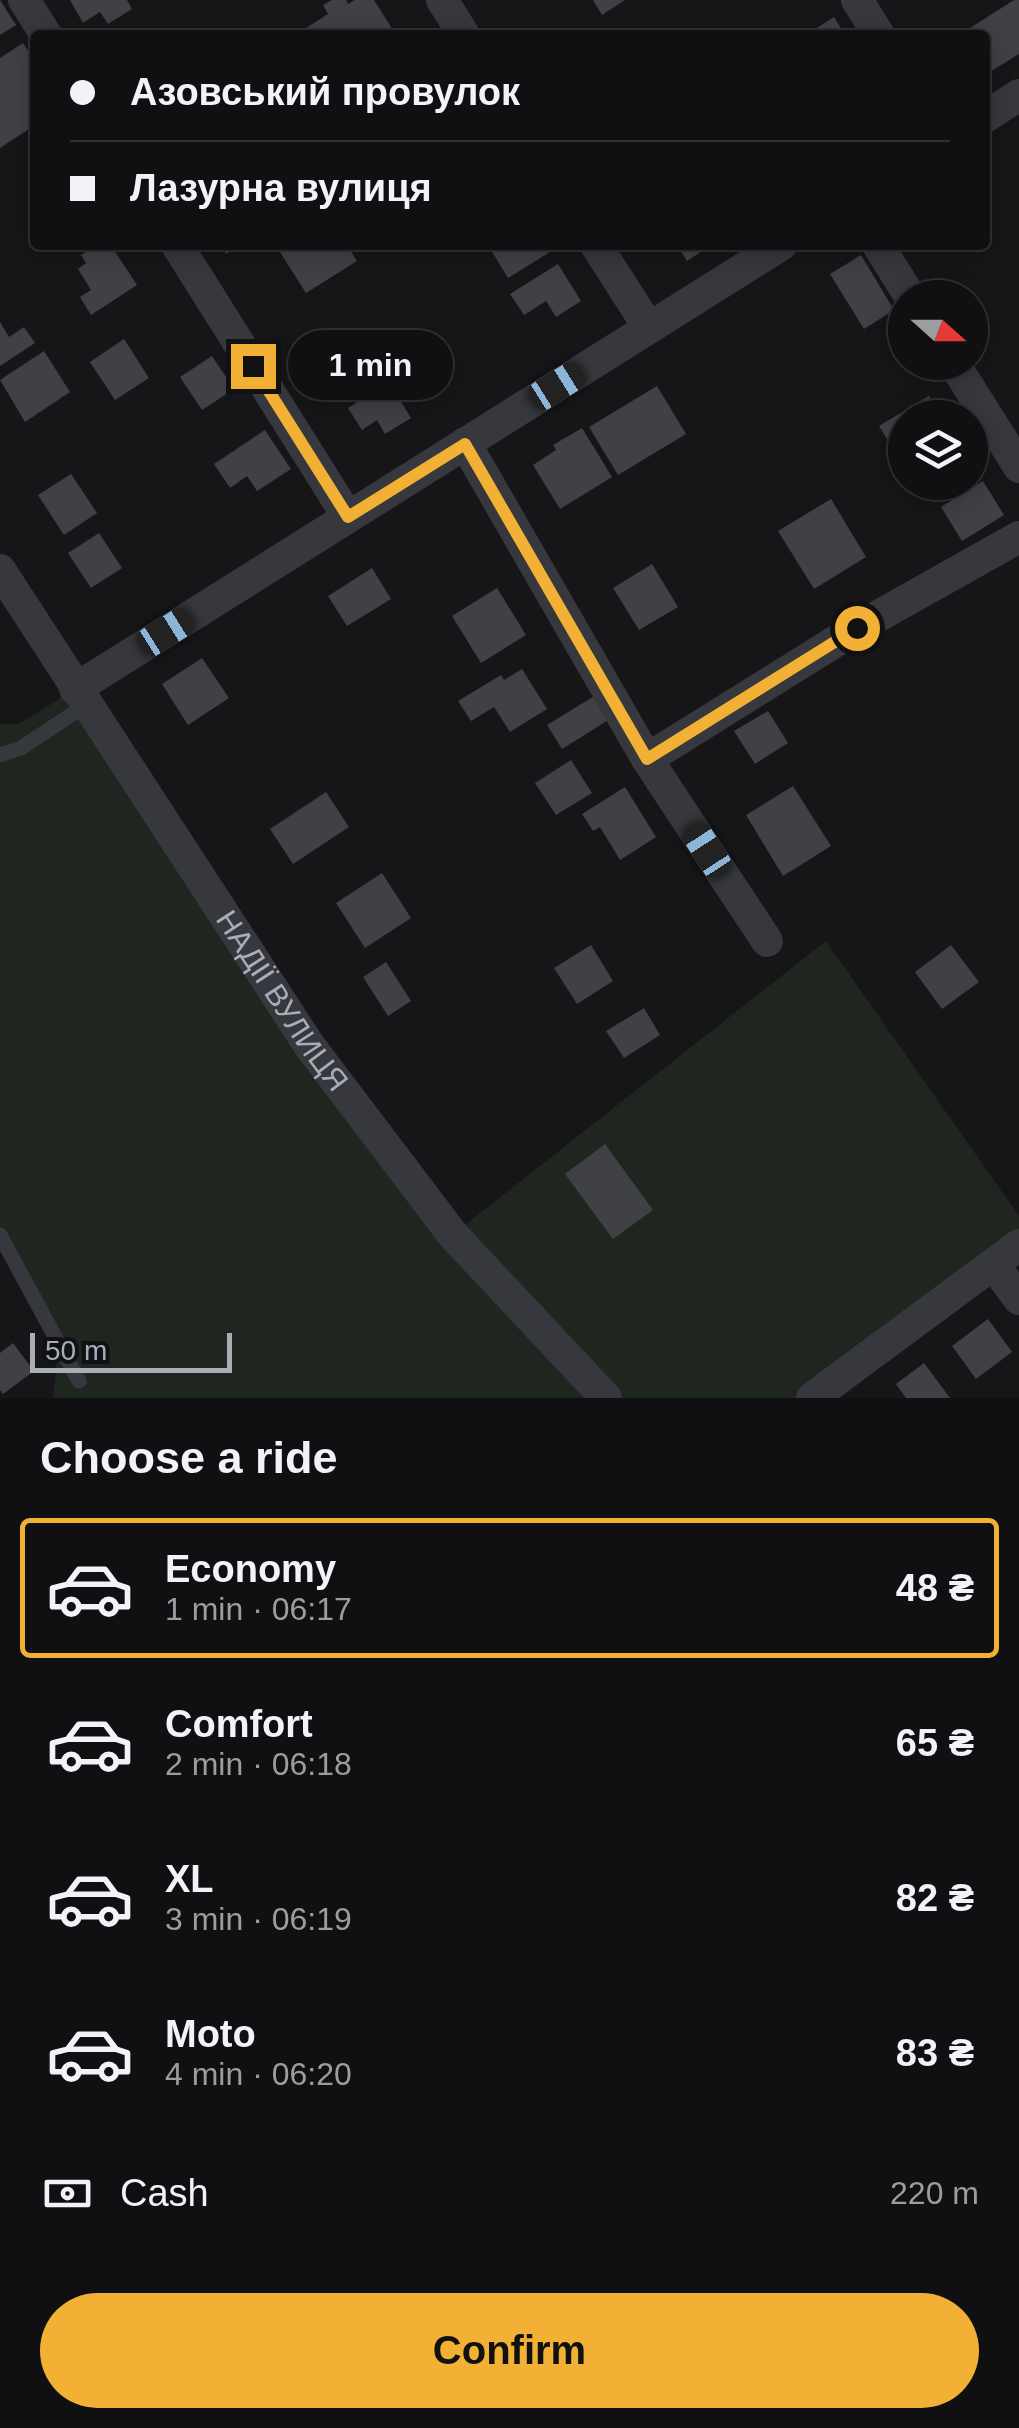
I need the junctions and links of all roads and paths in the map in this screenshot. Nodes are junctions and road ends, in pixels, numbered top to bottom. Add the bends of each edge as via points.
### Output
1 (24, 0) edge
2 (442, 0) edge
3 (857, 0) edge
4 (43, 30) edge
5 (461, 30) edge
6 (876, 30) edge
7 (1019, 95) edge
8 (990, 113) edge
9 (180, 250) edge
10 (599, 250) edge
11 (773, 250) edge
12 (881, 250) edge
13 (900, 280) edge
14 (648, 328) junction
15 (963, 380) edge
16 (465, 444) junction
17 (1019, 467) edge
18 (348, 517) junction
19 (1019, 537) edge
20 (0, 570) edge
21 (80, 697) junction
22 (0, 755) edge
23 (647, 759) junction
24 (767, 940) dead end
25 (0, 1234) edge
26 (1006, 1254) edge
27 (1019, 1300) edge
28 (79, 1382) dead end
29 (606, 1398) edge
30 (812, 1398) edge

1 - 4 street
2 - 5 street
3 - 6 street
7 - 8 street
9 - 18 street
10 - 14 street
11 - 14 street
12 - 13 street
14 - 16 street
15 - 17 street
16 - 18 street
16 - 23 street
18 - 21 street
19 - 23 street
20 - 21 street, НАДІЇ ВУЛИЦЯ
21 - 22 lane via 21,748
21 - 29 street, НАДІЇ ВУЛИЦЯ via 308,1045 406,1176 453,1236
23 - 24 street
25 - 28 lane
26 - 27 street
26 - 30 street

